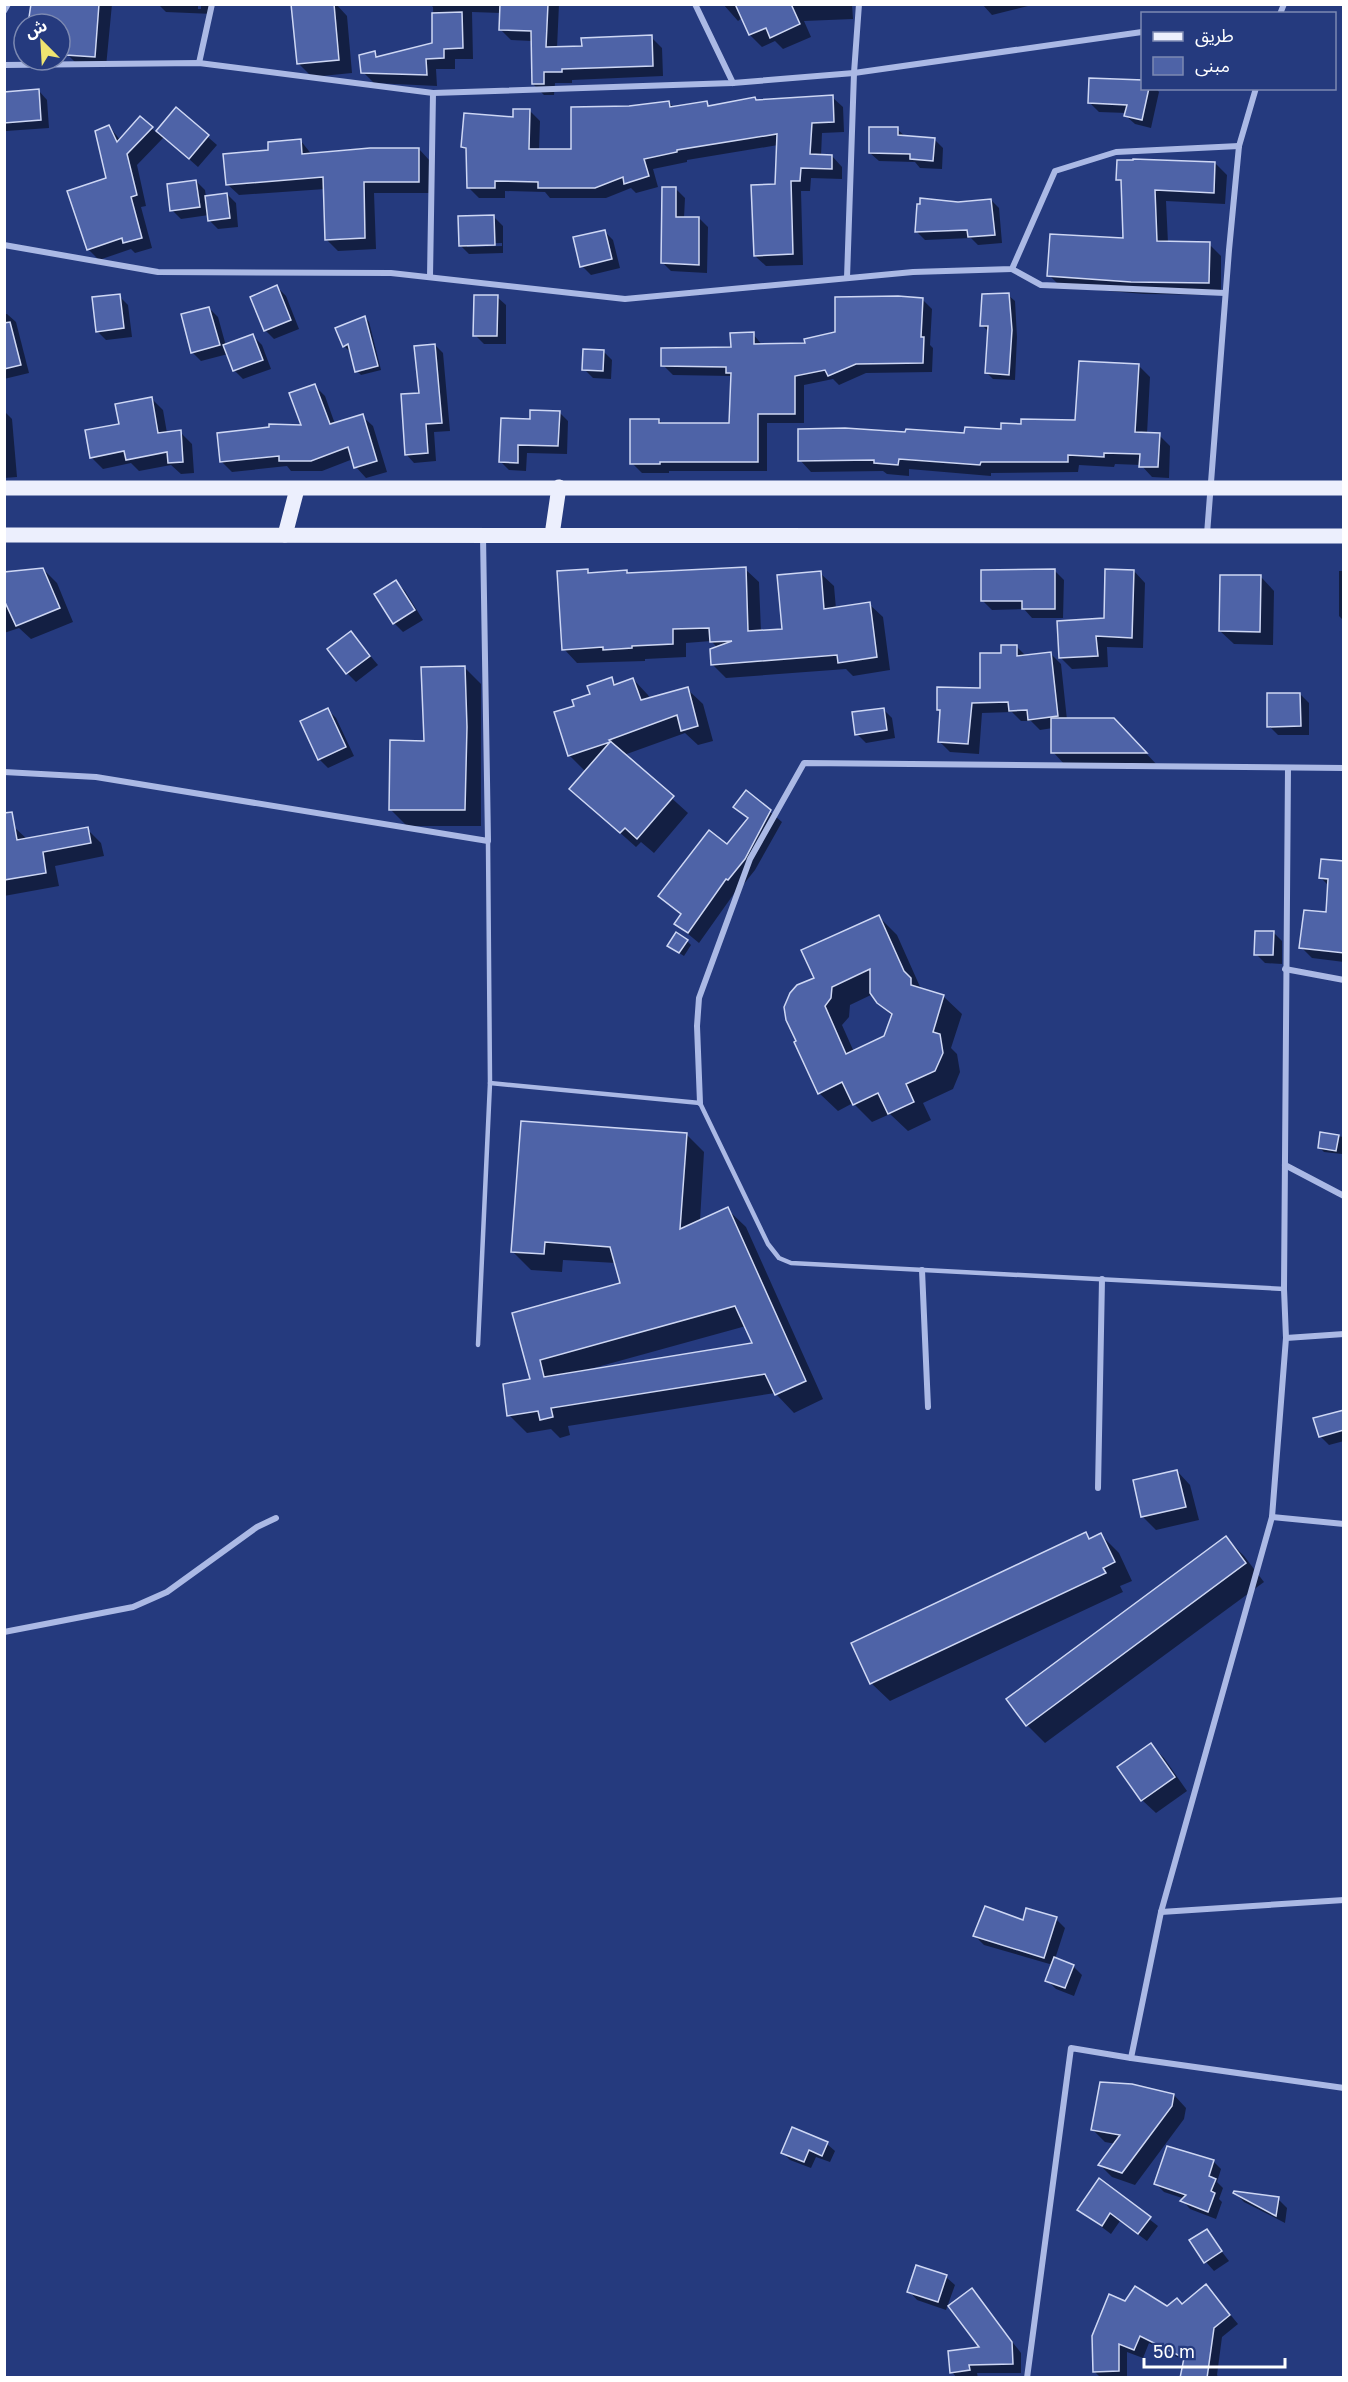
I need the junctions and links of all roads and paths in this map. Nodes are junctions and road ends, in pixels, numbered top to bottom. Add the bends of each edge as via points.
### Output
1 (8, 4) edge
2 (212, 4) edge
3 (695, 4) edge
4 (860, 4) edge
5 (4, 11) edge
6 (1141, 32) edge
7 (199, 63) junction
8 (4, 65) edge
9 (854, 73) junction
10 (733, 83) junction
11 (1256, 90) edge
12 (433, 93) junction
13 (1239, 146) junction
14 (4, 245) edge
15 (1012, 269) junction
16 (430, 277) junction
17 (847, 278) junction
18 (1225, 293) junction
19 (559, 487) junction
20 (1210, 487) junction
21 (4, 488) edge
22 (1344, 488) edge
23 (297, 489) junction
24 (4, 535) edge
25 (285, 535) junction
26 (483, 535) junction
27 (552, 535) junction
28 (1207, 536) junction
29 (1344, 536) edge
30 (1288, 768) junction
31 (1344, 768) edge
32 (4, 772) edge
33 (488, 841) junction
34 (1286, 969) junction
35 (1344, 980) edge
36 (490, 1083) junction
37 (700, 1103) junction
38 (1285, 1165) junction
39 (1344, 1196) edge
40 (922, 1270) junction
41 (1102, 1280) junction
42 (1284, 1289) junction
43 (1344, 1334) edge
44 (1286, 1338) junction
45 (478, 1345) dead end
46 (928, 1407) dead end
47 (1098, 1488) dead end
48 (1272, 1517) junction
49 (276, 1518) dead end
50 (1344, 1524) edge
51 (4, 1632) edge
52 (1344, 1900) edge
53 (1161, 1912) junction
54 (1131, 2058) junction
55 (1344, 2088) edge
56 (1028, 2378) edge

1 - 5 street
2 - 7 street
3 - 10 street
4 - 9 street
6 - 9 street
7 - 8 street
7 - 12 street
9 - 10 street
9 - 17 street
10 - 12 street
11 - 13 street
12 - 16 street
13 - 15 street via 1116,152 1055,171
13 - 18 street
14 - 16 street via 158,272 391,273
15 - 17 street
15 - 18 street via 1041,285
16 - 17 street via 625,299
18 - 20 street
19 - 20 main road
19 - 23 main road
19 - 27 main road
20 - 22 main road
20 - 28 street
21 - 23 main road
23 - 25 main road
24 - 25 main road
25 - 26 main road
26 - 27 main road
26 - 33 street
27 - 28 main road
28 - 29 main road
30 - 31 street
30 - 34 street
30 - 37 street via 804,763 750,859 699,998
32 - 33 street via 96,777
33 - 36 lane
34 - 35 street
34 - 38 street
36 - 37 lane
36 - 45 lane
37 - 40 lane via 768,1244 779,1258 790,1263
38 - 39 street
38 - 42 street
40 - 41 lane
40 - 46 street
41 - 42 lane
41 - 47 street
42 - 44 street
43 - 44 street
44 - 48 street
48 - 50 street
48 - 53 street
49 - 51 street via 257,1527 167,1592 142,1603
52 - 53 street
53 - 54 street
54 - 55 street
54 - 56 street via 1071,2048

